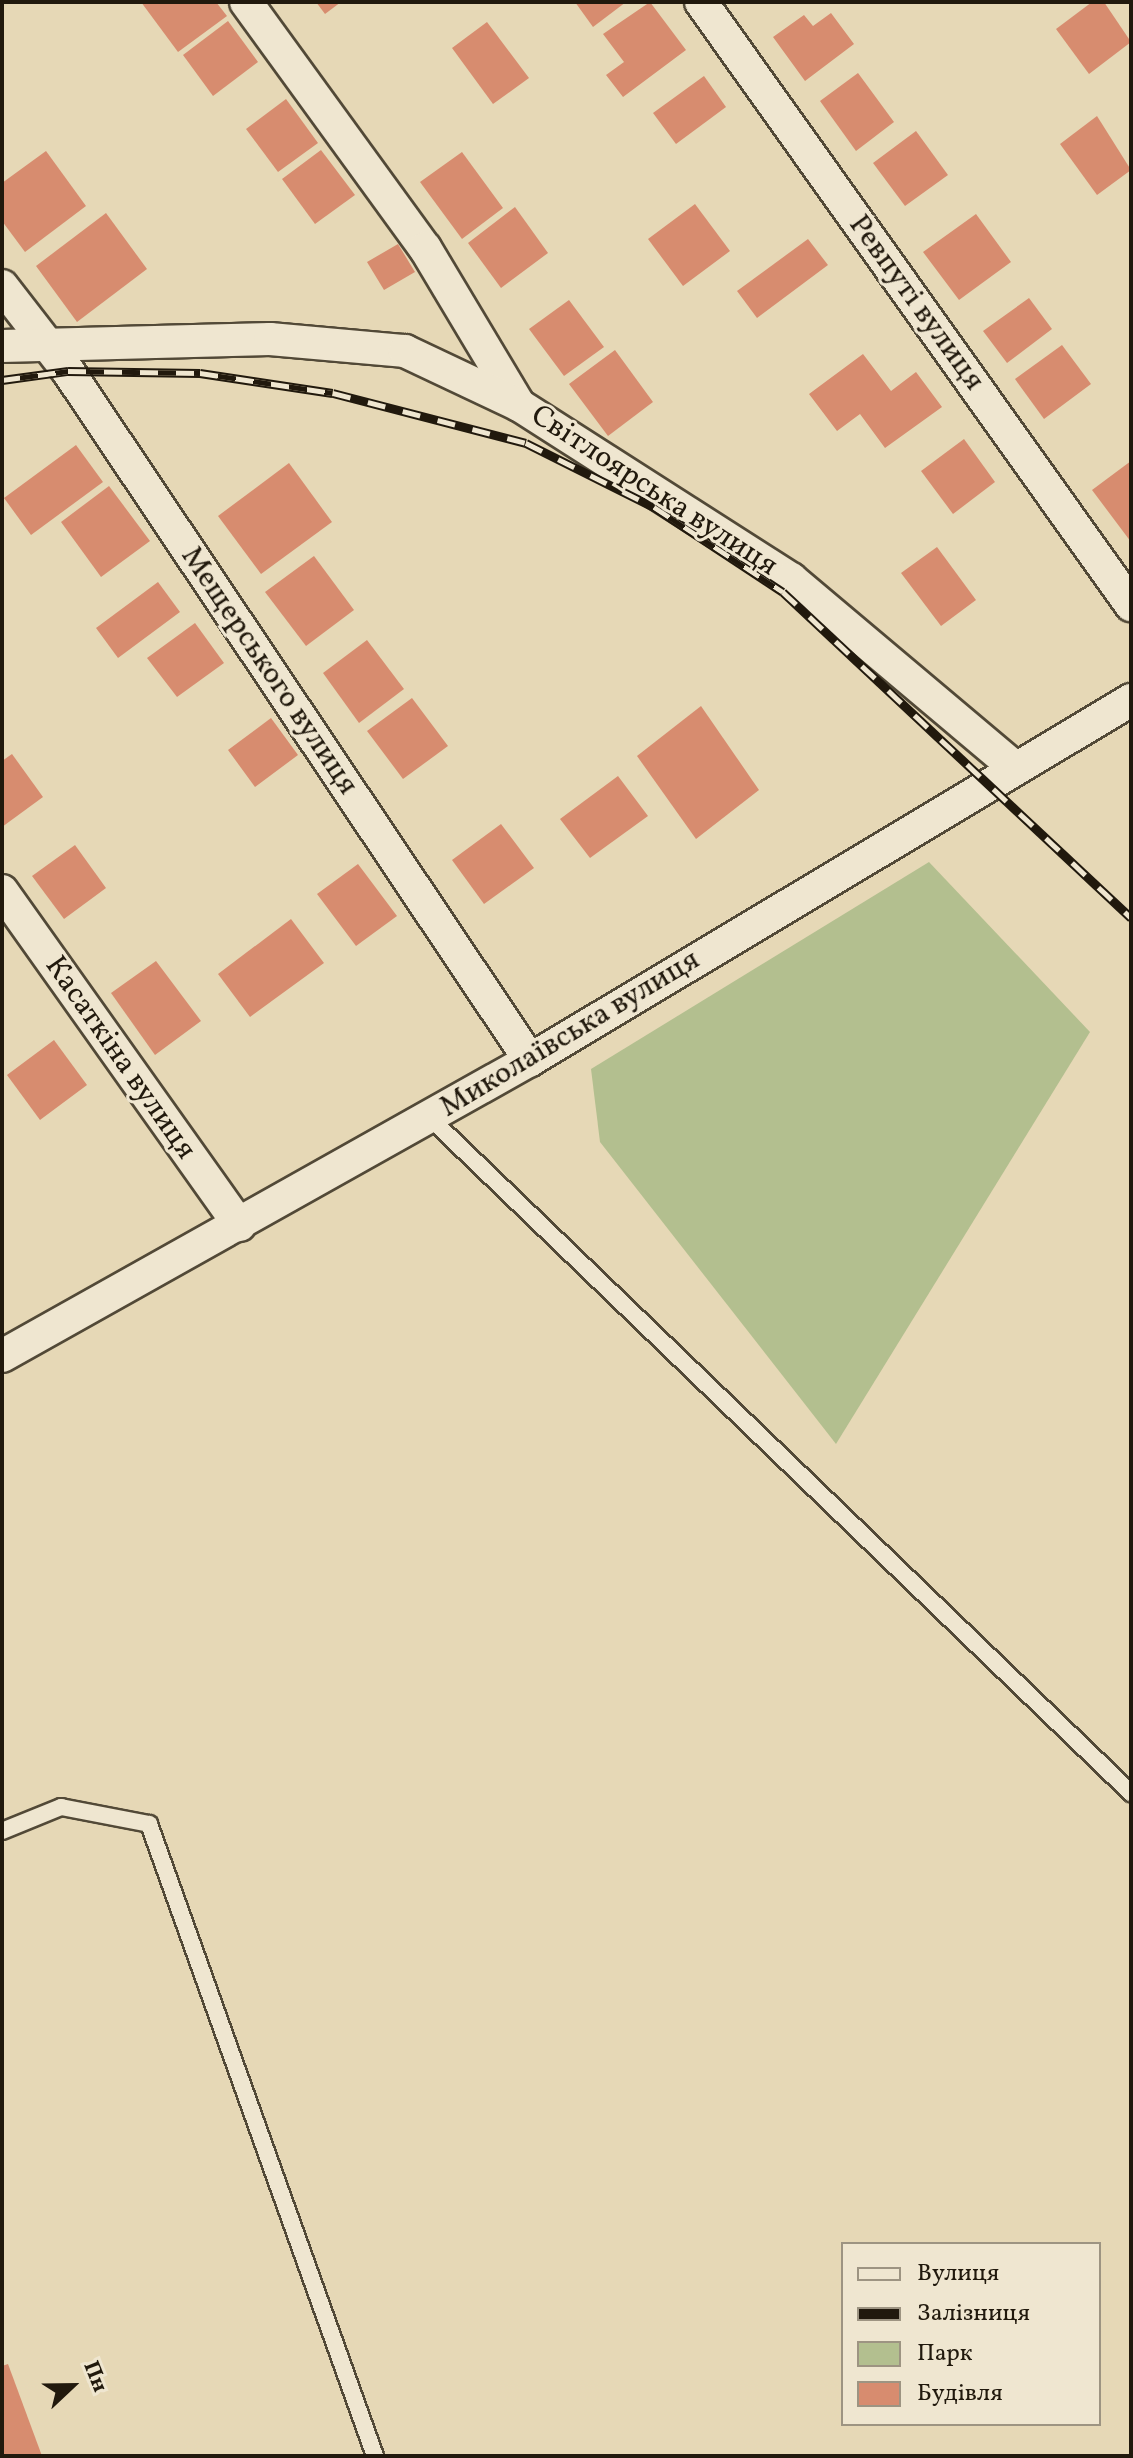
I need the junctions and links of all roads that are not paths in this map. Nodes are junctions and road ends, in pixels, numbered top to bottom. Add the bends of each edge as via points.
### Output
1 (246, 2) edge
2 (701, 2) edge
3 (2, 286) edge
4 (43, 343) junction
5 (2, 346) edge
6 (519, 405) junction
7 (1131, 605) edge
8 (1131, 700) edge
9 (1014, 767) junction
10 (2, 891) edge
11 (530, 1060) junction
12 (429, 1117) junction
13 (239, 1225) junction
14 (2, 1356) edge
15 (1131, 1793) edge
16 (2, 1831) edge
17 (375, 2456) edge

1 - 6 street, Світлоярська вулиця via 425,248
2 - 7 street, Ревпуті вулиця
3 - 4 street, Мещерського вулиця
4 - 5 street
4 - 6 street via 270,339 405,351
4 - 11 street, Мещерського вулиця via 68,371
6 - 9 street, Світлоярська вулиця via 791,579
8 - 9 street, Миколаївська вулиця
9 - 11 street, Миколаївська вулиця
10 - 13 street, Касаткіна вулиця
11 - 12 street, Миколаївська вулиця
12 - 13 street, Миколаївська вулиця
12 - 15 lane
13 - 14 street, Миколаївська вулиця
16 - 17 lane via 61,1807 149,1824

